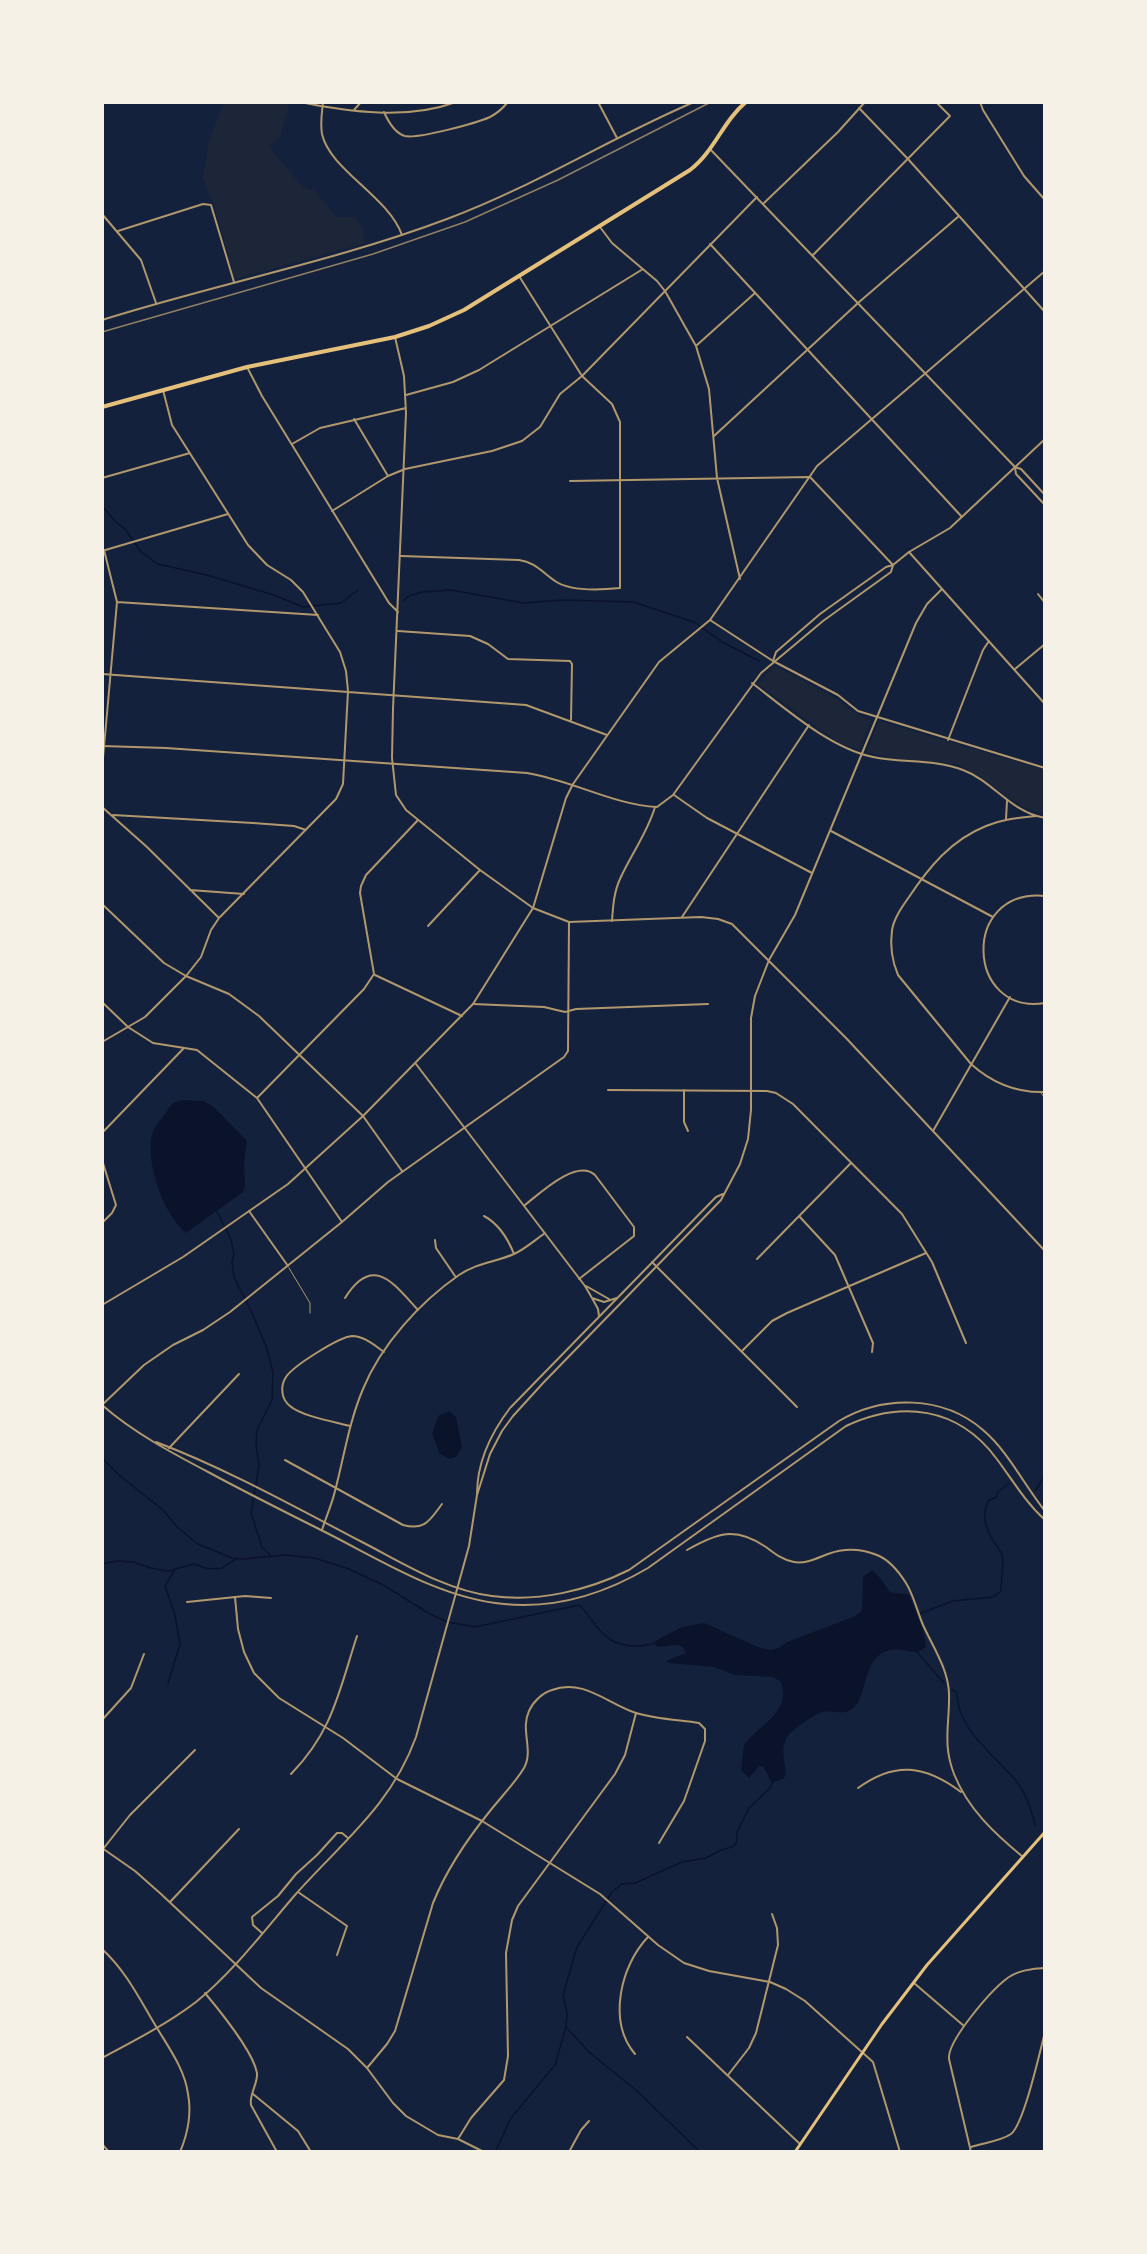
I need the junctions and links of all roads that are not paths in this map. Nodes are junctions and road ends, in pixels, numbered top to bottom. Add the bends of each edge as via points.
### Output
1 (300, 102) edge
2 (361, 102) edge
3 (456, 102) edge
4 (508, 102) edge
5 (598, 102) edge
6 (694, 102) edge
7 (746, 102) edge
8 (865, 102) edge
9 (936, 102) edge
10 (980, 102) edge
11 (686, 103) edge
12 (323, 104) edge
13 (859, 108) junction
14 (354, 110) junction
15 (383, 111) junction
16 (617, 138) junction
17 (710, 149) junction
18 (908, 159) junction
19 (757, 197) junction
20 (1045, 200) edge
21 (764, 203) junction
22 (102, 214) edge
23 (959, 216) junction
24 (599, 226) junction
25 (118, 231) junction
26 (402, 235) junction
27 (710, 244) junction
28 (813, 255) junction
29 (643, 269) junction
30 (1045, 271) edge
31 (519, 276) junction
32 (234, 282) junction
33 (1024, 290) junction
34 (665, 291) junction
35 (755, 293) junction
36 (156, 303) junction
37 (858, 303) junction
38 (1045, 312) edge
39 (102, 320) edge
40 (550, 326) junction
41 (395, 337) junction
42 (696, 346) junction
43 (808, 350) junction
44 (247, 367) junction
45 (926, 372) junction
46 (582, 376) junction
47 (163, 390) junction
48 (406, 395) junction
49 (102, 407) edge
50 (406, 408) junction
51 (871, 418) junction
52 (354, 420) junction
53 (714, 436) junction
54 (1045, 439) edge
55 (291, 444) junction
56 (190, 453) junction
57 (1015, 467) junction
58 (405, 469) junction
59 (388, 476) junction
60 (810, 477) junction
61 (102, 478) edge
62 (717, 478) junction
63 (620, 479) junction
64 (570, 481) dead end
65 (1045, 495) edge
66 (1045, 505) edge
67 (332, 511) junction
68 (228, 514) junction
69 (962, 517) junction
70 (103, 551) edge
71 (909, 552) junction
72 (401, 556) junction
73 (893, 565) junction
74 (740, 579) junction
75 (942, 589) junction
76 (1038, 594) dead end
77 (117, 602) junction
78 (1045, 603) edge
79 (398, 613) junction
80 (318, 615) junction
81 (710, 620) junction
82 (398, 631) junction
83 (989, 641) junction
84 (1045, 644) edge
85 (773, 661) junction
86 (1014, 669) junction
87 (102, 674) edge
88 (110, 675) junction
89 (753, 683) junction
90 (348, 691) junction
91 (394, 694) junction
92 (1045, 704) edge
93 (877, 717) junction
94 (571, 720) junction
95 (809, 724) junction
96 (607, 735) junction
97 (948, 740) junction
98 (103, 746) edge
99 (862, 754) junction
100 (346, 760) junction
101 (393, 763) junction
102 (1045, 768) edge
103 (102, 769) edge
104 (573, 784) junction
105 (673, 795) junction
106 (1007, 801) junction
107 (102, 807) edge
108 (655, 807) junction
109 (113, 815) junction
110 (1036, 816) junction
111 (1045, 818) edge
112 (1006, 819) junction
113 (418, 820) junction
114 (306, 830) junction
115 (830, 831) junction
116 (737, 834) junction
117 (480, 870) junction
118 (812, 873) junction
119 (922, 879) junction
120 (190, 890) junction
121 (244, 894) junction
122 (1045, 896) edge
123 (102, 904) edge
124 (533, 909) junction
125 (993, 917) junction
126 (219, 918) junction
127 (681, 919) junction
128 (612, 921) junction
129 (569, 922) junction
130 (428, 926) dead end
131 (769, 960) junction
132 (374, 974) junction
133 (186, 976) junction
134 (1010, 997) junction
135 (102, 1002) edge
136 (1045, 1003) edge
137 (473, 1004) junction
138 (708, 1004) dead end
139 (570, 1011) junction
140 (462, 1016) junction
141 (128, 1027) junction
142 (102, 1042) edge
143 (183, 1048) junction
144 (299, 1055) junction
145 (416, 1064) junction
146 (971, 1064) junction
147 (608, 1090) dead end
148 (684, 1090) junction
149 (751, 1090) junction
150 (1040, 1092) junction
151 (1045, 1092) edge
152 (257, 1098) junction
153 (1045, 1098) edge
154 (363, 1116) junction
155 (465, 1128) junction
156 (688, 1131) dead end
157 (933, 1131) junction
158 (102, 1133) edge
159 (102, 1160) edge
160 (851, 1163) junction
161 (305, 1170) junction
162 (402, 1171) junction
163 (723, 1194) junction
164 (524, 1206) junction
165 (249, 1211) junction
166 (484, 1216) dead end
167 (799, 1216) junction
168 (342, 1222) junction
169 (102, 1223) edge
170 (545, 1233) junction
171 (435, 1240) dead end
172 (1045, 1251) edge
173 (926, 1253) junction
174 (514, 1254) junction
175 (757, 1259) dead end
176 (652, 1262) junction
177 (288, 1266) junction
178 (656, 1267) junction
179 (456, 1277) junction
180 (579, 1279) junction
181 (585, 1286) junction
182 (850, 1286) junction
183 (345, 1298) dead end
184 (592, 1298) junction
185 (617, 1298) junction
186 (609, 1299) junction
187 (622, 1302) junction
188 (102, 1305) edge
189 (419, 1310) junction
190 (310, 1313) dead end
191 (599, 1316) junction
192 (966, 1344) dead end
193 (742, 1351) junction
194 (384, 1352) junction
195 (872, 1352) dead end
196 (239, 1374) dead end
197 (102, 1405) edge
198 (797, 1407) dead end
199 (501, 1420) junction
200 (506, 1425) junction
201 (350, 1426) junction
202 (168, 1448) junction
203 (285, 1460) dead end
204 (336, 1488) junction
205 (477, 1496) junction
206 (442, 1504) dead end
207 (1045, 1511) edge
208 (1045, 1520) edge
209 (324, 1522) junction
210 (322, 1530) junction
211 (687, 1550) dead end
212 (458, 1587) junction
213 (456, 1594) junction
214 (235, 1597) junction
215 (271, 1598) dead end
216 (188, 1602) dead end
217 (357, 1636) dead end
218 (144, 1654) dead end
219 (636, 1713) junction
220 (102, 1720) edge
221 (327, 1727) junction
222 (195, 1750) dead end
223 (291, 1774) dead end
224 (397, 1779) junction
225 (858, 1788) dead end
226 (961, 1792) junction
227 (482, 1821) junction
228 (239, 1829) dead end
229 (1045, 1832) edge
230 (349, 1839) junction
231 (659, 1843) dead end
232 (103, 1849) edge
233 (1023, 1857) junction
234 (549, 1862) junction
235 (298, 1892) junction
236 (170, 1902) junction
237 (772, 1914) dead end
238 (262, 1933) junction
239 (648, 1937) junction
240 (102, 1949) edge
241 (337, 1955) dead end
242 (234, 1964) junction
243 (1045, 1968) edge
244 (770, 1982) junction
245 (914, 1983) junction
246 (205, 1994) junction
247 (964, 2026) junction
248 (157, 2028) junction
249 (1045, 2032) edge
250 (687, 2037) dead end
251 (863, 2052) junction
252 (635, 2054) dead end
253 (102, 2058) edge
254 (367, 2068) junction
255 (728, 2075) junction
256 (253, 2094) junction
257 (589, 2121) dead end
258 (458, 2139) junction
259 (102, 2144) edge
260 (800, 2144) junction
261 (970, 2147) junction
262 (109, 2152) edge
263 (180, 2152) edge
264 (277, 2152) edge
265 (310, 2152) edge
266 (484, 2152) edge
267 (569, 2152) edge
268 (795, 2152) edge
269 (900, 2152) edge
270 (972, 2152) edge

1 - 12 street
2 - 14 street
3 - 15 street via 415,111
4 - 15 street via 496,114 482,120 418,136 397,131
5 - 16 street
6 - 11 street
7 - 17 highway
8 - 13 street
9 - 18 street via 950,116
10 - 20 street via 1023,176
11 - 16 street
12 - 14 street
12 - 26 street via 322,131 328,150 384,207
13 - 18 street
13 - 21 street
14 - 15 street
16 - 26 street via 493,201
17 - 19 street
17 - 24 highway via 690,170
18 - 23 street
18 - 28 street
19 - 21 street
19 - 27 street
21 - 28 street
22 - 25 street
23 - 33 street
23 - 37 street
24 - 29 street via 612,243
24 - 31 highway
25 - 32 street via 209,204 214,209
25 - 36 street via 145,266
26 - 32 street
27 - 34 street
27 - 35 street
28 - 37 street
29 - 34 street
29 - 40 street
30 - 33 street
31 - 40 street
31 - 41 highway via 450,317
32 - 36 street
33 - 38 street
33 - 45 street
34 - 42 street
34 - 46 street
35 - 42 street
35 - 43 street
36 - 39 street
37 - 43 street
37 - 45 street
40 - 46 street
40 - 48 street via 468,376
41 - 44 highway
41 - 48 street
42 - 53 street via 709,389
43 - 51 street
43 - 53 street
44 - 47 highway
44 - 55 street
45 - 51 street
45 - 57 street
46 - 58 street via 560,394 540,427 522,441
46 - 63 street via 608,399 617,413 621,429
47 - 49 highway
47 - 56 street via 172,425
48 - 50 street
50 - 52 street
50 - 58 street
51 - 60 street via 823,460
51 - 69 street
52 - 55 street via 309,433
52 - 59 street
53 - 62 street
54 - 57 street
55 - 67 street
56 - 61 street
56 - 68 street
57 - 65 street
57 - 66 street via 1016,474
57 - 69 street
58 - 59 street
58 - 72 street
59 - 67 street
60 - 62 street
60 - 73 street
60 - 74 street
62 - 63 street
62 - 74 street
63 - 64 street
63 - 72 street via 620,588 567,586 534,564 519,560
67 - 79 street
68 - 70 street
68 - 80 street via 258,557 299,587
69 - 71 street
70 - 77 street
71 - 73 street
71 - 75 street
72 - 79 street
73 - 85 street via 891,572
73 - 85 street via 820,614 776,652
74 - 81 street
75 - 83 street
75 - 93 street via 916,623
76 - 78 street
77 - 80 street
77 - 88 street
79 - 82 street
80 - 90 street via 340,652
81 - 85 street
81 - 96 street via 659,662
82 - 91 street
82 - 94 street via 470,636 508,659 570,661
83 - 86 street
83 - 97 street
84 - 86 street
85 - 89 street
85 - 93 street via 837,695 858,711
86 - 92 street
87 - 88 street
88 - 90 street
88 - 98 street
89 - 95 street
89 - 105 street
90 - 91 street
90 - 100 street
91 - 94 street via 526,705
91 - 101 street
93 - 97 street
93 - 99 street
94 - 96 street
95 - 99 street
95 - 116 street
96 - 104 street
97 - 102 street
98 - 100 street
98 - 103 street
99 - 106 street via 960,769
99 - 115 street
100 - 101 street
100 - 114 street via 340,794
101 - 104 street via 527,773
101 - 113 street via 398,800
104 - 108 street via 628,803
104 - 124 street
105 - 108 street via 662,806
105 - 116 street
106 - 110 street
106 - 112 street
107 - 109 street
108 - 128 street via 643,840 620,878
109 - 114 street via 294,826
109 - 120 street
110 - 111 street
110 - 112 street
112 - 119 street via 952,846
113 - 117 street
113 - 132 street via 360,886
114 - 121 street
115 - 118 street
115 - 119 street
116 - 118 street
116 - 127 street
117 - 124 street
117 - 130 street
118 - 131 street via 795,915
119 - 125 street
119 - 146 street via 892,928 894,965
120 - 121 street
120 - 126 street
121 - 126 street
122 - 125 street via 1013,901
123 - 133 street via 164,963
124 - 129 street
124 - 137 street
125 - 134 street via 984,934 983,961 995,985
126 - 133 street via 210,930 201,957
127 - 128 street
127 - 131 street via 701,917 728,922
128 - 129 street
129 - 139 street
131 - 149 street via 751,1018
131 - 157 street
132 - 140 street
132 - 144 street
133 - 141 street via 146,1017
133 - 144 street via 238,999
134 - 136 street
134 - 146 street
135 - 141 street
137 - 139 street
137 - 140 street
138 - 139 street
139 - 155 street via 568,1051 564,1057
140 - 145 street
141 - 142 street
141 - 143 street via 153,1043
143 - 152 street via 197,1050
143 - 158 street
144 - 152 street
144 - 154 street
145 - 154 street
145 - 155 street
146 - 150 street via 1003,1085
146 - 157 street
147 - 148 street
148 - 149 street
148 - 156 street via 684,1122
149 - 160 street via 785,1098
149 - 163 street via 745,1148
150 - 151 street
150 - 153 lane
152 - 161 street
154 - 161 street
154 - 162 street
155 - 162 street
155 - 164 street
157 - 172 street
159 - 169 street via 116,1205
160 - 167 street
160 - 173 street via 902,1214
161 - 165 street
161 - 168 street
162 - 168 street
163 - 176 street
163 - 178 street
164 - 170 street
164 - 180 street via 572,1171 584,1169 595,1175 625,1214 634,1227 634,1236
165 - 177 street
165 - 188 street via 183,1257
166 - 174 street via 500,1230
167 - 175 street
167 - 182 street via 829,1246
168 - 177 street
170 - 174 street
170 - 180 street
171 - 179 street via 436,1248
173 - 182 street
173 - 192 street
174 - 179 street via 476,1265
176 - 178 street
176 - 185 street
177 - 190 lane via 310,1303
177 - 197 street via 216,1322 144,1365
178 - 187 street
178 - 193 street
179 - 189 street
180 - 181 street
181 - 184 street
181 - 186 street
182 - 193 street via 779,1317
182 - 195 street via 873,1343
183 - 189 street via 358,1282 383,1276
184 - 186 street via 604,1302
184 - 191 street
185 - 186 street
185 - 187 street
185 - 191 street
187 - 200 street
189 - 194 street
191 - 199 street
193 - 198 street
194 - 201 street via 364,1387
194 - 201 street via 361,1338 342,1338 290,1373 284,1382 285,1402 294,1410
196 - 202 street
197 - 202 street via 134,1430
199 - 200 street
199 - 205 street via 481,1463
200 - 205 street via 490,1454
201 - 204 street
202 - 209 street
202 - 210 street
203 - 204 street
204 - 206 street via 414,1528 426,1524
204 - 209 street
205 - 212 street
207 - 212 street via 999,1448 972,1422 929,1404 883,1404 839,1421 648,1558 616,1576 545,1595 510,1597
208 - 213 street via 972,1432 930,1413 886,1412 846,1426 620,1584 575,1599 540,1604 497,1603
209 - 210 street
209 - 212 street
210 - 213 street
211 - 226 street via 715,1536 737,1533 791,1562 807,1562 841,1550 865,1551 888,1560 908,1585 943,1666 948,1683 947,1748
212 - 213 street
213 - 224 street via 416,1737
214 - 215 street
214 - 216 street
214 - 221 street via 241,1641 254,1673 279,1698
217 - 221 street
218 - 220 street via 131,1688
219 - 227 street via 580,1687 565,1686 543,1694 526,1719 529,1753 523,1769
219 - 231 street via 699,1723 705,1729 705,1741 684,1801
219 - 234 street via 621,1765
221 - 223 street
221 - 224 street
222 - 232 street via 130,1815
224 - 227 street
224 - 230 street
225 - 226 street via 890,1771 913,1769 938,1775
226 - 233 street via 986,1824
227 - 234 street
227 - 254 street via 437,1893 394,2031
228 - 236 street
229 - 233 main road
230 - 235 street
230 - 238 street via 337,1833 278,1896 252,1917 253,1925
232 - 236 street
233 - 245 main road
234 - 239 street via 600,1894
234 - 258 street via 518,1906 508,1936 508,2056 504,2080
235 - 238 street
235 - 241 street via 347,1926
236 - 242 street
237 - 244 street via 778,1945
238 - 242 street
239 - 244 street via 696,1968
239 - 252 street via 633,1955 620,2001 626,2042
240 - 248 street via 127,1977
242 - 246 street
242 - 254 street via 261,1989 348,2049
243 - 247 street via 1004,1980
244 - 251 street via 805,2001
244 - 255 street via 756,2033
245 - 247 street
245 - 251 main road
246 - 248 street
246 - 256 street via 253,2060 257,2078
247 - 261 street via 948,2053
248 - 253 street
248 - 263 street via 180,2069 188,2093 188,2133
249 - 261 street via 1014,2131
250 - 255 street
251 - 260 main road
251 - 269 street via 873,2062
254 - 258 street via 406,2116 438,2135
255 - 260 street
256 - 264 street via 253,2109
256 - 265 street via 298,2131
257 - 267 street
258 - 266 street
259 - 262 street
260 - 268 main road
261 - 270 street

